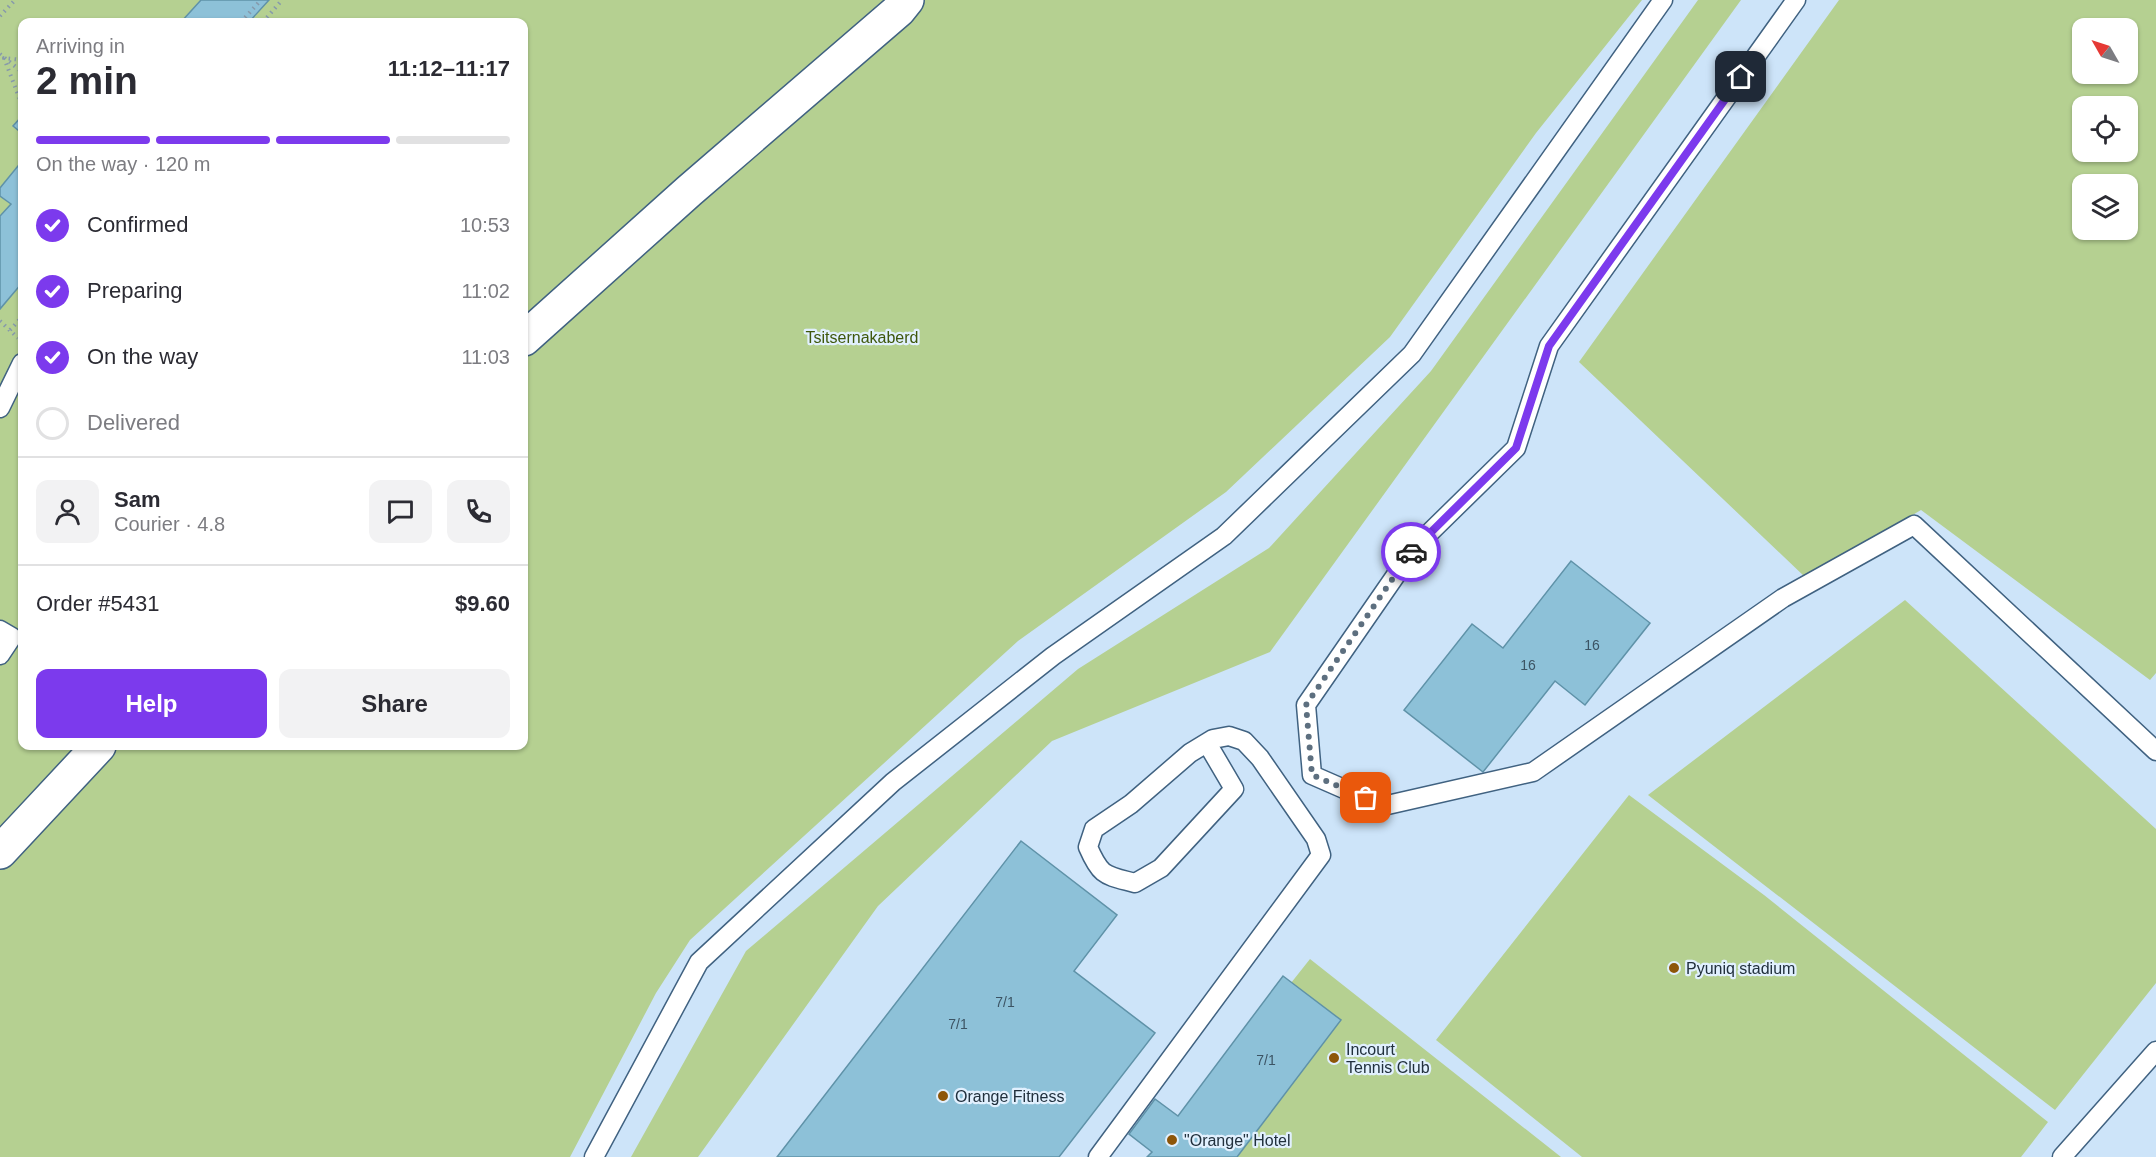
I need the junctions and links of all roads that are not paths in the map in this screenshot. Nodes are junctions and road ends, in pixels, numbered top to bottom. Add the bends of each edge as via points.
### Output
1 (907, 0) edge
2 (1663, 0) edge
3 (1796, 0) edge
4 (528, 335) edge
5 (18, 371) edge
6 (0, 408) edge
7 (0, 630) edge
8 (0, 655) edge
9 (1207, 742) junction
10 (95, 750) edge
11 (2156, 751) edge
12 (0, 852) edge
13 (2156, 1051) edge
14 (594, 1157) edge
15 (1098, 1157) edge
16 (2062, 1157) edge

1 - 4 street
2 - 14 lane via 1412,354 1224,536 1053,656 893,782 699,962
3 - 11 lane via 1549,346 1516,448 1416,546 1306,705 1312,775 1383,806 1533,772 1783,598 1914,525
5 - 6 lane
7 - 8 lane via 12,637
9 - 9 lane via 1234,789 1161,868 1135,883 1105,875 1096,867 1088,847 1094,829
9 - 15 lane via 1229,736 1244,741 1316,839 1321,855
10 - 12 street
13 - 16 lane

